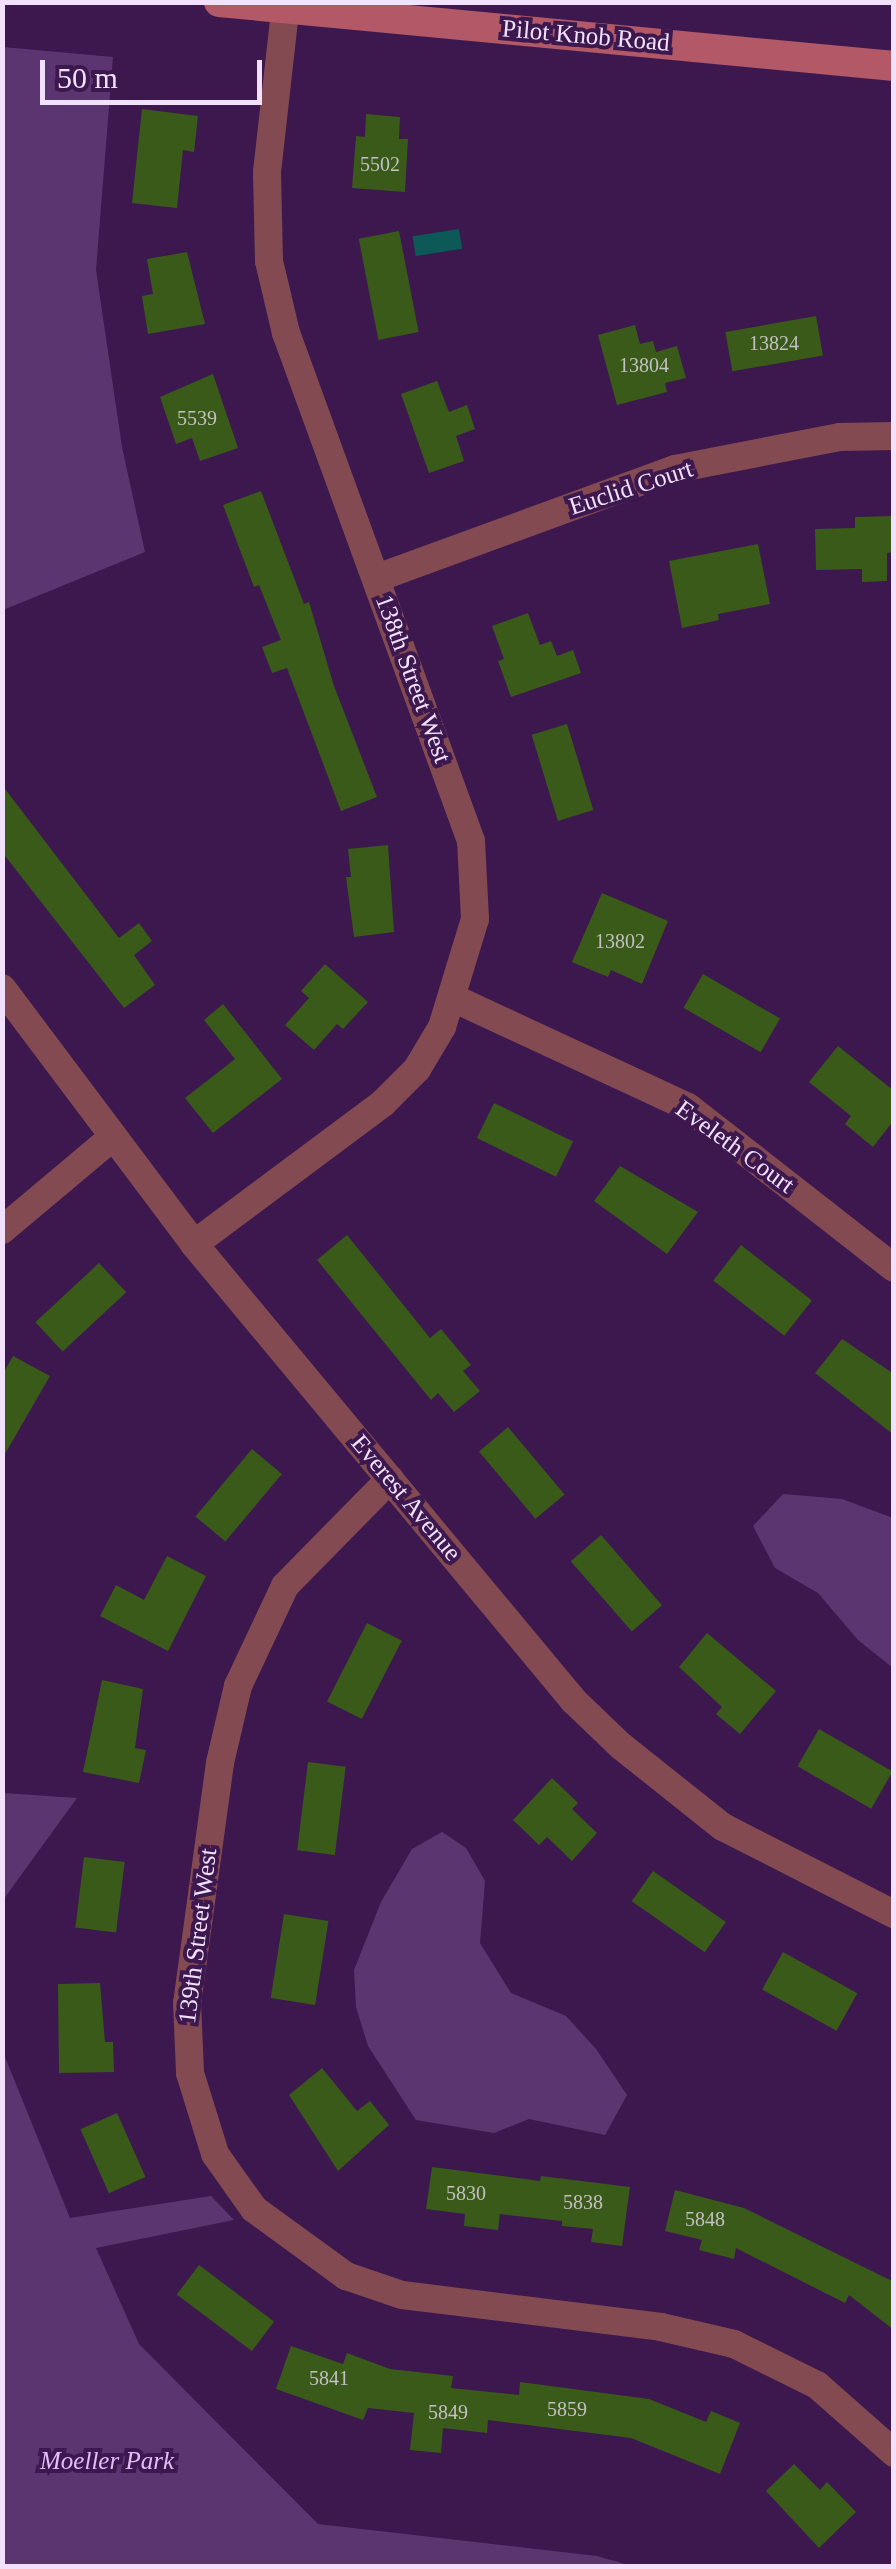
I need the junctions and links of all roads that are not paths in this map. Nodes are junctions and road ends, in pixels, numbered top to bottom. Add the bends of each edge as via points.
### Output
1 (220, 2) edge
2 (286, 6) edge
3 (894, 66) edge
4 (894, 436) edge
5 (377, 578) junction
6 (2, 988) edge
7 (453, 998) junction
8 (114, 1138) junction
9 (2, 1230) edge
10 (194, 1244) junction
11 (894, 1268) edge
12 (390, 1478) junction
13 (894, 1914) edge
14 (894, 2452) edge

1 - 2 main road, Pilot Knob Road
2 - 3 main road, Pilot Knob Road
2 - 5 street, 138th Street West via 266,172 269,260 286,333
4 - 5 street, Euclid Court via 840,437 675,469
5 - 7 street, 138th Street West via 471,841 475,919
6 - 8 street, Everest Avenue
7 - 10 street, 138th Street West via 417,1069 384,1103
7 - 11 street, Eveleth Court via 688,1108
8 - 9 street
8 - 10 street, Everest Avenue
10 - 12 street, Everest Avenue
12 - 13 street, Everest Avenue via 574,1701 621,1746 723,1827
12 - 14 street, 139th Street West via 285,1586 238,1686 220,1763 187,2003 190,2073 215,2154 254,2208 346,2276 402,2295 662,2327 734,2344 817,2385

